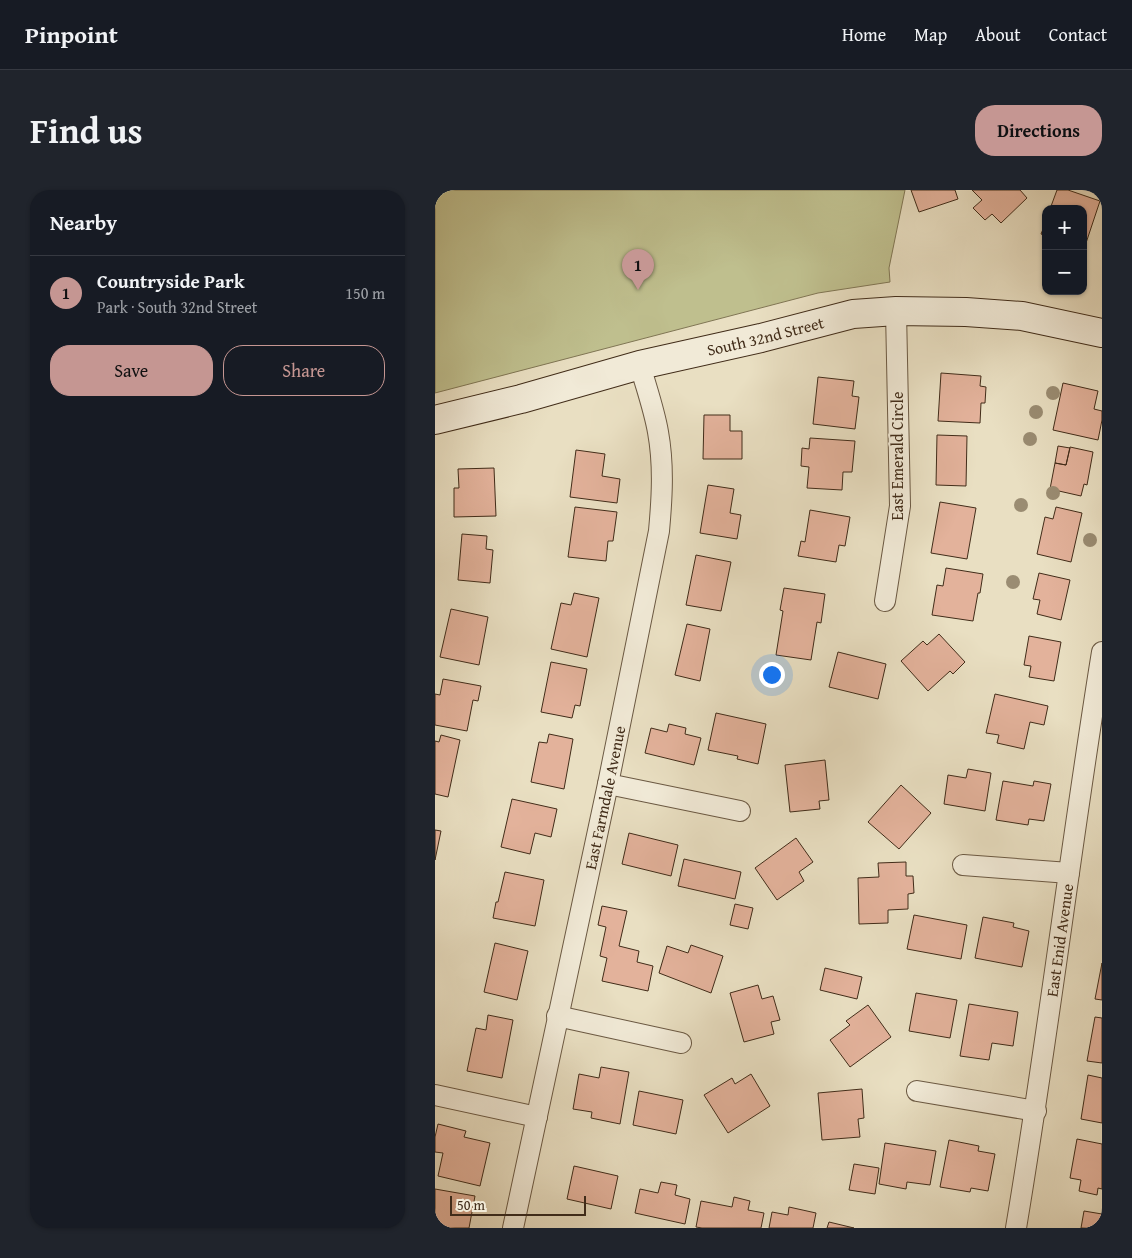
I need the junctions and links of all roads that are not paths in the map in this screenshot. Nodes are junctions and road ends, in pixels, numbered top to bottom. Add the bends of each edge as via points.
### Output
1 (896, 311) junction
2 (1102, 334) edge
3 (640, 365) junction
4 (435, 420) edge
5 (885, 601) dead end
6 (1102, 652) edge
7 (1095, 738) edge
8 (608, 784) junction
9 (740, 811) dead end
10 (963, 865) dead end
11 (1069, 873) junction
12 (557, 1016) junction
13 (681, 1043) dead end
14 (917, 1091) dead end
15 (435, 1095) edge
16 (1036, 1111) junction
17 (537, 1117) junction
18 (513, 1228) edge
19 (1016, 1228) edge

1 - 2 street, South 32nd Street via 1022,316
1 - 3 street, South 32nd Street via 853,314
1 - 5 street, East Emerald Circle via 900,506
3 - 4 street, South 32nd Street
3 - 8 street, East Farmdale Avenue via 658,431 662,491 659,531
6 - 7 street, East Enid Avenue
7 - 11 street, East Enid Avenue
8 - 9 street
8 - 12 street, East Farmdale Avenue
10 - 11 street
11 - 16 street, East Enid Avenue
12 - 13 street
12 - 17 street, East Farmdale Avenue
14 - 16 street
15 - 17 street
16 - 19 street, East Enid Avenue
17 - 18 street, East Farmdale Avenue

